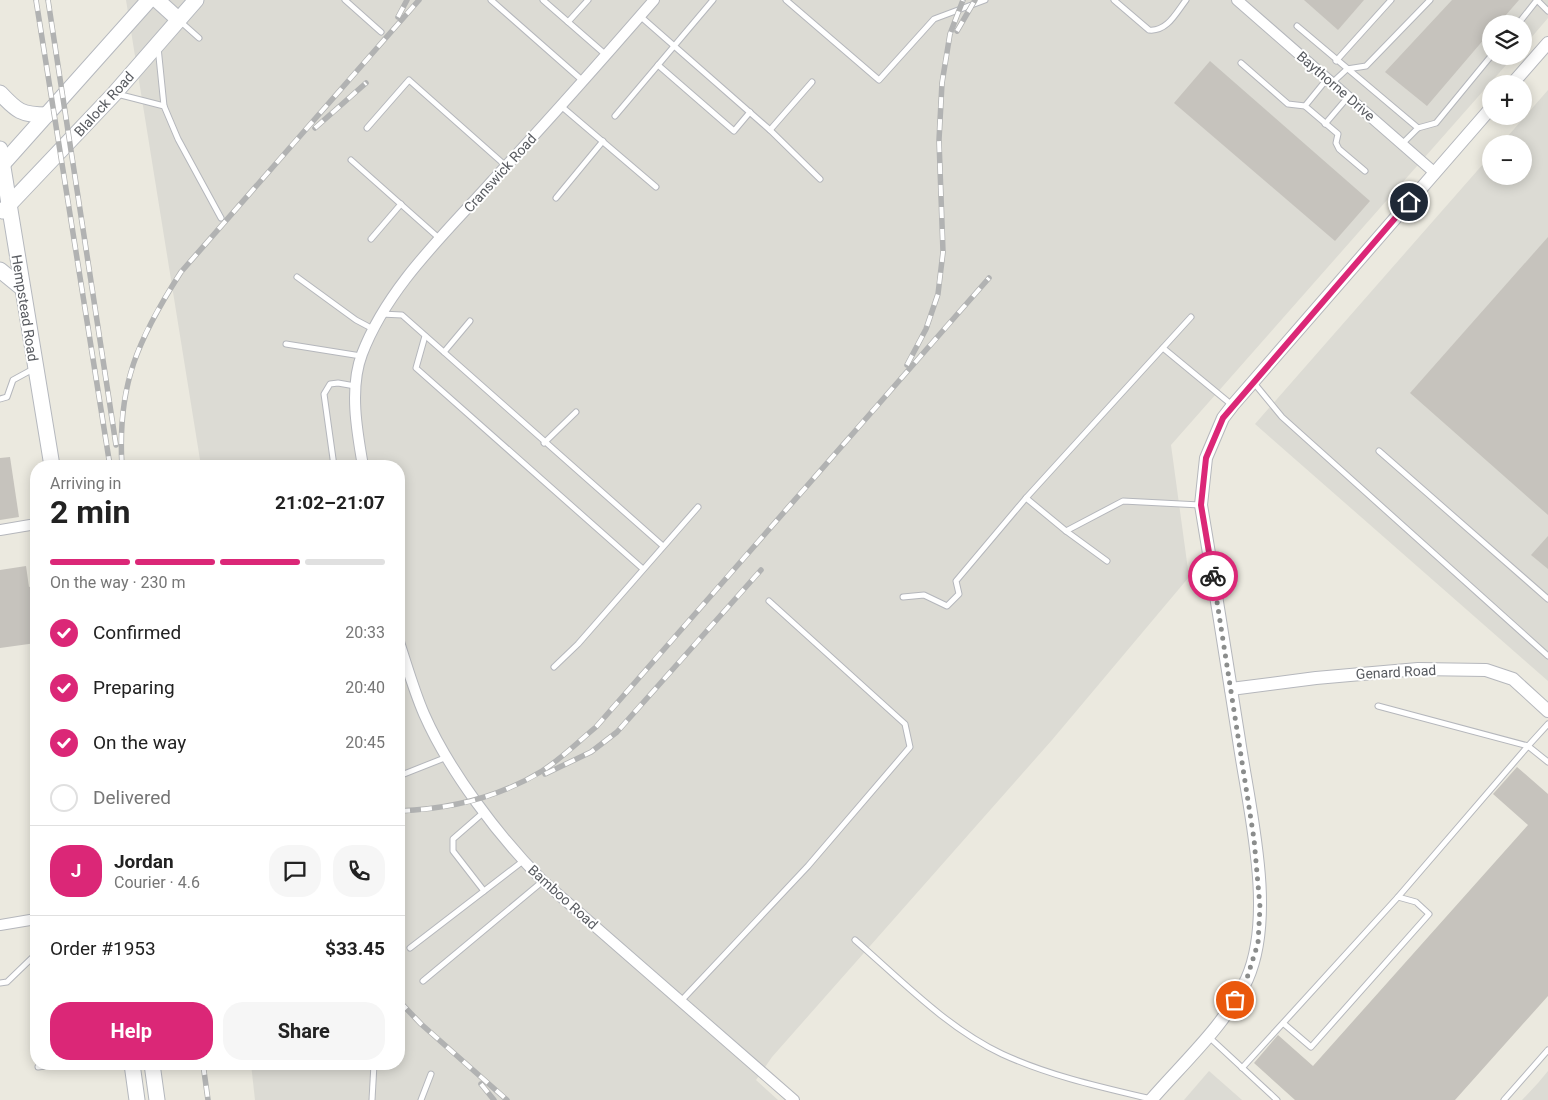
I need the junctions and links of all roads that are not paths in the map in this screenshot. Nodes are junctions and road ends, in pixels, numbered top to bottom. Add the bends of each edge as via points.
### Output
1 (149, 0) edge
2 (157, 0) edge
3 (196, 0) edge
4 (345, 0) edge
5 (491, 0) edge
6 (543, 0) edge
7 (588, 0) edge
8 (654, 0) edge
9 (712, 0) edge
10 (786, 0) edge
11 (985, 0) edge
12 (1114, 0) edge
13 (1186, 0) edge
14 (1238, 0) edge
15 (1391, 0) edge
16 (1430, 0) edge
17 (1548, 11) edge
18 (1525, 15) edge
19 (640, 16) junction
20 (179, 20) junction
21 (568, 22) junction
22 (1297, 26) dead end
23 (381, 32) dead end
24 (199, 38) dead end
25 (1548, 43) edge
26 (158, 44) junction
27 (674, 46) junction
28 (606, 56) junction
29 (1336, 61) junction
30 (1242, 63) dead end
31 (658, 64) junction
32 (1484, 65) edge
33 (1346, 69) junction
34 (1520, 75) edge
35 (1330, 81) junction
36 (583, 82) junction
37 (812, 82) dead end
38 (0, 93) edge
39 (114, 94) junction
40 (1348, 97) junction
41 (164, 106) junction
42 (561, 106) junction
43 (1305, 106) junction
44 (750, 112) junction
45 (47, 115) junction
46 (615, 116) dead end
47 (1482, 118) edge
48 (1326, 124) junction
49 (367, 128) dead end
50 (1418, 128) junction
51 (770, 130) junction
52 (603, 141) junction
53 (1402, 144) junction
54 (0, 149) edge
55 (351, 160) dead end
56 (1, 166) edge
57 (506, 166) junction
58 (1365, 171) dead end
59 (1435, 173) junction
60 (820, 179) dead end
61 (656, 187) dead end
62 (556, 198) dead end
63 (401, 204) junction
64 (4, 210) edge
65 (221, 218) dead end
66 (371, 239) dead end
67 (440, 239) junction
68 (0, 270) edge
69 (297, 277) dead end
70 (22, 288) junction
71 (380, 314) junction
72 (1191, 317) dead end
73 (470, 320) dead end
74 (374, 329) junction
75 (425, 336) junction
76 (286, 344) dead end
77 (1164, 348) junction
78 (444, 352) junction
79 (361, 356) junction
80 (35, 368) junction
81 (1253, 382) junction
82 (356, 386) junction
83 (0, 399) edge
84 (1233, 405) junction
85 (576, 412) dead end
86 (544, 443) junction
87 (1379, 451) dead end
88 (51, 460) edge
89 (333, 460) edge
90 (362, 460) edge
91 (1026, 498) junction
92 (1201, 505) junction
93 (698, 507) dead end
94 (30, 525) edge
95 (0, 530) edge
96 (1066, 531) junction
97 (663, 546) junction
98 (1107, 560) dead end
99 (643, 569) junction
100 (903, 597) dead end
101 (1548, 599) edge
102 (769, 601) dead end
103 (1548, 656) edge
104 (405, 660) edge
105 (554, 667) dead end
106 (1231, 689) junction
107 (1378, 706) dead end
108 (1548, 711) edge
109 (1548, 724) edge
110 (1528, 746) junction
111 (447, 756) junction
112 (1548, 762) edge
113 (405, 774) edge
114 (484, 812) junction
115 (523, 861) junction
116 (543, 881) junction
117 (484, 891) junction
118 (1398, 897) junction
119 (30, 920) edge
120 (0, 925) edge
121 (855, 940) dead end
122 (410, 948) dead end
123 (30, 960) edge
124 (423, 981) dead end
125 (0, 983) edge
126 (680, 1002) junction
127 (1282, 1023) junction
128 (1207, 1035) junction
129 (1548, 1050) edge
130 (1242, 1068) junction
131 (133, 1070) edge
132 (374, 1070) edge
133 (153, 1071) edge
134 (432, 1074) dead end
135 (134, 1082) junction
136 (137, 1100) edge
137 (157, 1100) edge
138 (372, 1100) edge
139 (421, 1100) edge
140 (794, 1100) edge
141 (1151, 1100) edge
142 (1277, 1100) edge
143 (1504, 1100) edge

1 - 45 main road
2 - 20 main road
3 - 20 main road, Blalock Road
4 - 23 lane
5 - 36 lane
6 - 21 lane
7 - 21 lane
8 - 19 street, Cranswick Road
9 - 27 lane
10 - 11 lane via 879,80 934,19
12 - 13 lane via 1149,30 1156,31 1163,28
14 - 35 street, Baythorne Drive
15 - 29 lane
16 - 33 lane via 1366,66
17 - 18 lane via 1537,0
19 - 27 lane
19 - 28 street, Cranswick Road
20 - 24 lane
20 - 26 main road, Blalock Road
21 - 28 lane
22 - 29 lane
25 - 34 street
26 - 39 main road, Blalock Road
26 - 41 lane
27 - 31 lane
27 - 44 lane
28 - 36 street, Cranswick Road
29 - 33 lane
30 - 43 lane via 1288,104
31 - 44 lane via 734,131
31 - 46 lane
32 - 50 lane via 1436,123
33 - 35 lane
33 - 50 lane
35 - 40 street, Baythorne Drive
35 - 43 lane
36 - 42 street, Cranswick Road
37 - 51 lane
38 - 45 main road via 16,110 26,115
39 - 41 lane
39 - 64 main road, Blalock Road
40 - 48 lane
40 - 53 street, Baythorne Drive
41 - 65 lane
42 - 52 lane
42 - 57 street, Cranswick Road
43 - 48 lane
44 - 51 lane
45 - 56 main road
47 - 59 street
48 - 58 lane via 1338,134 1336,143 1339,148
49 - 57 lane via 409,80
50 - 53 lane
51 - 60 lane
52 - 61 lane
52 - 62 lane
53 - 59 street, Baythorne Drive
54 - 56 main road, Hempstead Road
55 - 63 lane
56 - 64 main road, Hempstead Road
57 - 67 street, Cranswick Road
59 - 81 street
63 - 66 lane
63 - 67 lane
64 - 70 main road, Hempstead Road
67 - 71 street, Cranswick Road
68 - 70 main road
69 - 74 lane via 356,320
70 - 80 main road, Hempstead Road
71 - 74 street, Cranswick Road
71 - 75 lane via 402,315
72 - 77 lane
73 - 78 lane
74 - 79 street, Cranswick Road
75 - 78 lane
75 - 99 lane via 416,368
76 - 79 lane
77 - 84 lane
77 - 91 lane
78 - 86 lane
79 - 82 street
80 - 83 lane via 13,380 7,397
80 - 88 main road, Hempstead Road
81 - 84 street
81 - 103 lane via 1282,418
82 - 89 lane via 330,384 324,394
82 - 90 street
84 - 92 street via 1223,418 1206,458
85 - 86 lane
86 - 97 lane
87 - 101 lane
91 - 96 lane
91 - 100 lane via 956,581 960,594 947,606 924,595
92 - 96 lane via 1123,502
92 - 106 street
93 - 97 lane
94 - 95 street
96 - 98 lane
97 - 99 lane
99 - 105 lane
102 - 126 lane via 905,724 910,747 808,866
104 - 111 street, Bamboo Road via 424,715
106 - 108 street, Genard Road via 1418,669 1486,670 1512,679
106 - 128 street via 1254,839 1260,907 1258,943 1247,978 1235,1000
107 - 110 lane
109 - 110 lane
110 - 112 lane
110 - 118 lane
111 - 113 lane
111 - 114 street, Bamboo Road
114 - 115 street, Bamboo Road
114 - 117 lane via 453,839 453,851
115 - 116 street, Bamboo Road
115 - 117 lane
116 - 124 lane
116 - 126 street, Bamboo Road
117 - 122 lane
118 - 127 lane
118 - 127 lane via 1416,902 1429,914 1311,1047
119 - 120 street
121 - 141 lane via 944,1016 1001,1053 1058,1076
123 - 125 lane via 7,982
126 - 140 street, Bamboo Road
127 - 130 lane
128 - 130 lane
128 - 141 street
129 - 143 lane
130 - 142 lane
131 - 135 main road
132 - 138 lane
133 - 135 main road
133 - 137 main road
134 - 139 lane
135 - 136 main road

